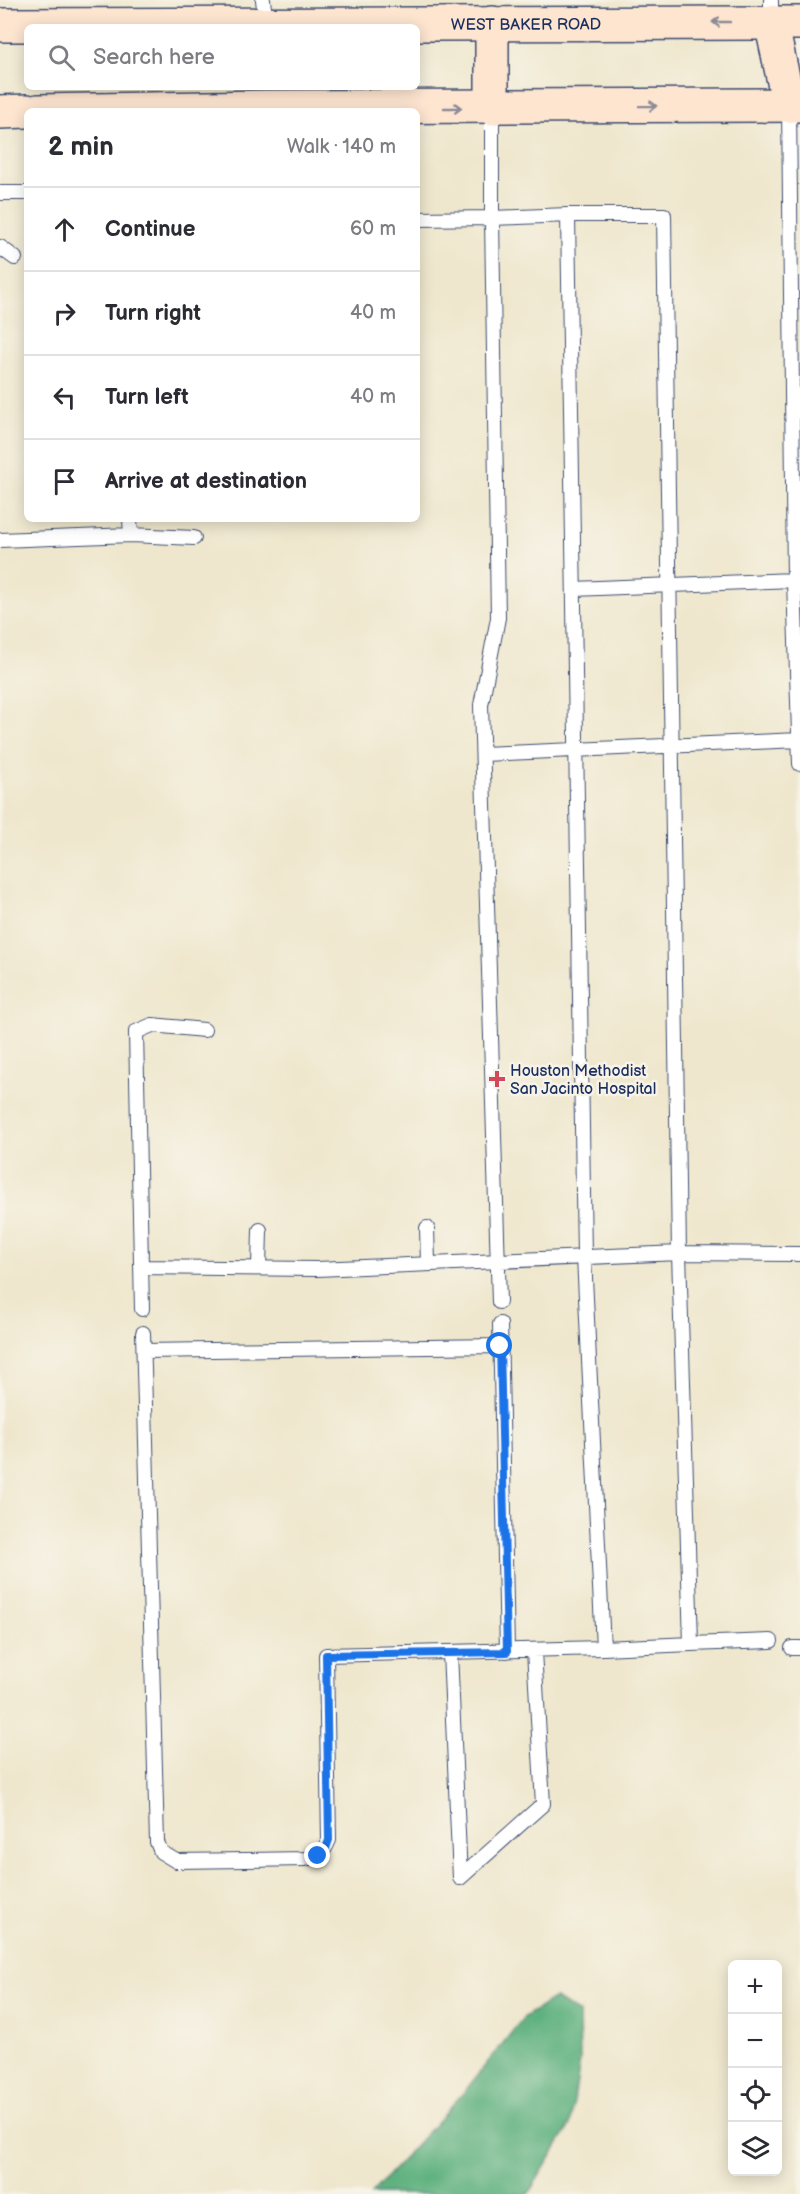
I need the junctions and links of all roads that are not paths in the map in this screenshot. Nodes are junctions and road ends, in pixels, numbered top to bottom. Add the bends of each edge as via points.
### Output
1 (780, 15) edge
2 (265, 17) edge
3 (492, 23) junction
4 (24, 24) edge
5 (33, 24) edge
6 (0, 25) edge
7 (265, 102) edge
8 (794, 105) edge
9 (114, 108) edge
10 (492, 108) junction
11 (24, 111) edge
12 (0, 112) edge
13 (0, 193) edge
14 (24, 193) edge
15 (568, 214) junction
16 (492, 218) junction
17 (420, 219) edge
18 (0, 247) edge
19 (15, 258) dead end
20 (130, 522) edge
21 (131, 535) junction
22 (194, 538) dead end
23 (0, 540) edge
24 (794, 580) junction
25 (670, 584) junction
26 (574, 589) junction
27 (799, 740) edge
28 (672, 746) junction
29 (576, 749) junction
30 (483, 754) junction
31 (800, 764) edge
32 (204, 1030) dead end
33 (427, 1228) dead end
34 (260, 1230) dead end
35 (679, 1253) junction
36 (800, 1254) edge
37 (584, 1257) junction
38 (498, 1260) junction
39 (428, 1263) junction
40 (141, 1267) junction
41 (259, 1268) junction
42 (499, 1302) dead end
43 (142, 1309) dead end
44 (500, 1324) dead end
45 (143, 1334) dead end
46 (500, 1346) junction
47 (144, 1351) junction
48 (771, 1641) dead end
49 (691, 1644) junction
50 (603, 1648) junction
51 (450, 1652) junction
52 (507, 1652) junction
53 (534, 1652) junction

1 -> 3 main road, WEST BAKER ROAD
1 - 8 main road
2 - 3 main road, WEST BAKER ROAD
2 - 5 main road, WEST BAKER ROAD
3 - 10 main road
4 - 6 main road, WEST BAKER ROAD
7 - 9 main road
7 -> 10 main road
10 -> 8 main road
8 - 24 lane
10 - 16 lane
11 - 12 main road
13 - 14 lane
15 - 16 lane
15 - 25 lane via 664,214
15 - 26 lane
16 - 17 lane
16 - 30 lane via 498,618 493,654 483,683
18 - 19 lane
20 - 21 lane
21 - 22 lane
21 - 23 lane
24 - 25 lane
24 - 27 lane
25 - 26 lane
25 - 28 lane
26 - 29 lane
27 - 28 lane
27 - 31 lane
28 - 29 lane
28 - 35 lane
29 - 30 lane
29 - 37 lane
30 - 38 lane
32 - 40 lane via 152,1025 136,1032
33 - 39 lane
34 - 41 lane
35 - 36 lane
35 - 37 lane
35 - 49 lane
37 - 38 lane
37 - 50 lane
38 - 39 lane
38 - 42 lane
39 - 41 lane
40 - 41 lane
40 - 43 lane
44 - 46 lane
45 - 47 lane
46 - 47 lane
46 - 52 lane
47 - 51 lane via 157,1842 161,1852 176,1861 318,1856 329,1840 326,1655
48 - 49 lane
49 - 50 lane
50 - 53 lane
51 - 52 lane
51 - 53 lane via 460,1878 543,1804
52 - 53 lane

